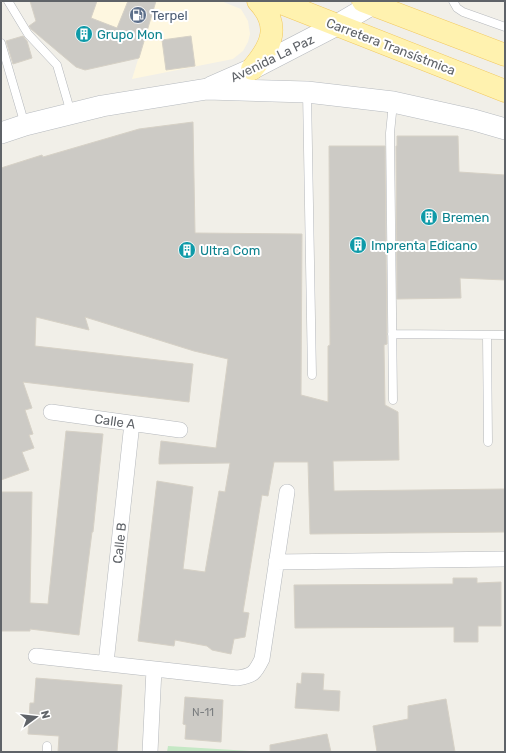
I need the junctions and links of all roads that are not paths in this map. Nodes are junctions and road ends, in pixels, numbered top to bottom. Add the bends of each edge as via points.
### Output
1 (8, 1) edge
2 (258, 1) edge
3 (276, 1) edge
4 (453, 1) edge
5 (371, 2) edge
6 (337, 25) junction
7 (505, 28) edge
8 (1, 43) edge
9 (505, 55) edge
10 (252, 69) junction
11 (207, 89) junction
12 (505, 91) edge
13 (307, 92) junction
14 (393, 102) junction
15 (71, 114) junction
16 (25, 125) junction
17 (505, 129) edge
18 (1, 133) edge
19 (392, 334) junction
20 (488, 335) junction
21 (505, 335) edge
22 (312, 376) dead end
23 (393, 400) dead end
24 (51, 412) dead end
25 (132, 423) junction
26 (180, 430) dead end
27 (488, 442) dead end
28 (286, 492) dead end
29 (505, 560) edge
30 (276, 562) junction
31 (36, 656) dead end
32 (106, 664) junction
33 (154, 669) junction
34 (150, 752) edge

1 - 15 lane via 28,34 57,65
2 - 10 main road via 270,16 272,32 269,46
3 - 6 main road, Carretera Transístmica
4 - 7 lane via 463,12
5 - 6 main road, Avenida La Paz
5 - 9 main road
6 - 10 main road, Avenida La Paz
6 - 12 main road, Carretera Transístmica
8 - 16 lane
10 - 11 main road, Avenida La Paz
11 - 13 main road
11 - 15 main road via 102,106
13 - 14 main road
13 - 22 lane
14 - 17 main road
14 - 19 lane via 390,133
15 - 16 main road
16 - 18 main road
19 - 20 lane
19 - 23 lane
20 - 21 lane
20 - 27 lane
24 - 25 street, Calle A
25 - 26 street, Calle A
25 - 32 street, Calle B
28 - 30 street
29 - 30 street
30 - 33 street via 262,659 256,671 249,676 237,678
31 - 32 street
32 - 33 street
33 - 34 street

